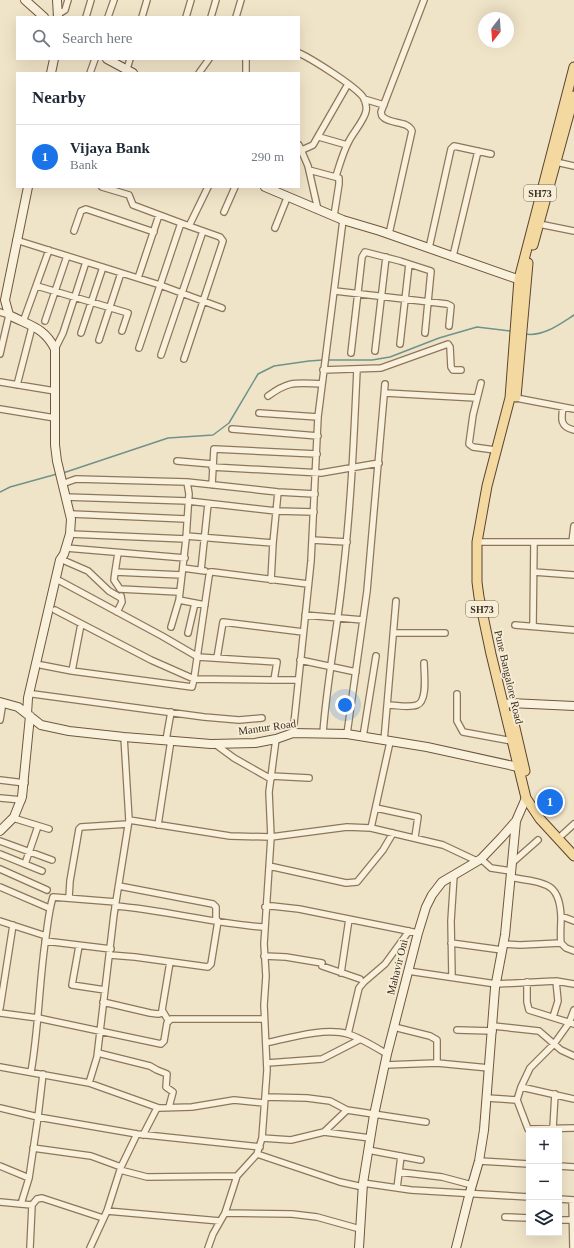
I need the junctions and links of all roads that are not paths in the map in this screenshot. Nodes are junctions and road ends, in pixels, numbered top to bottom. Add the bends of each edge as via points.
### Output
1 (25, 0) edge
2 (57, 0) edge
3 (68, 0) edge
4 (91, 0) edge
5 (114, 0) edge
6 (147, 0) edge
7 (191, 0) edge
8 (216, 0) edge
9 (241, 0) edge
10 (424, 0) edge
11 (43, 16) edge
12 (57, 16) edge
13 (86, 16) edge
14 (108, 16) edge
15 (142, 16) edge
16 (186, 16) edge
17 (211, 16) edge
18 (236, 16) edge
19 (300, 54) edge
20 (54, 60) edge
21 (95, 60) edge
22 (110, 60) edge
23 (130, 60) edge
24 (207, 60) edge
25 (246, 60) edge
26 (574, 67) edge
27 (201, 70) edge
28 (51, 72) edge
29 (90, 72) edge
30 (129, 72) edge
31 (246, 72) edge
32 (348, 84) junction
33 (574, 96) edge
34 (364, 99) junction
35 (384, 105) junction
36 (319, 137) junction
37 (347, 145) junction
38 (301, 148) edge
39 (478, 151) junction
40 (491, 154) dead end
41 (300, 160) edge
42 (306, 162) junction
43 (556, 162) junction
44 (574, 166) edge
45 (308, 170) junction
46 (336, 176) junction
47 (28, 188) edge
48 (105, 188) edge
49 (208, 188) edge
50 (235, 188) edge
51 (267, 188) edge
52 (287, 198) junction
53 (318, 210) junction
54 (224, 212) dead end
55 (159, 215) junction
56 (334, 216) junction
57 (343, 220) junction
58 (181, 223) junction
59 (539, 224) junction
60 (189, 226) junction
61 (275, 228) dead end
62 (74, 231) dead end
63 (203, 231) junction
64 (574, 231) edge
65 (154, 232) junction
66 (389, 234) junction
67 (16, 240) junction
68 (429, 248) junction
69 (49, 250) junction
70 (67, 256) junction
71 (453, 256) junction
72 (386, 257) junction
73 (86, 262) junction
74 (409, 264) junction
75 (103, 267) junction
76 (121, 273) junction
77 (138, 278) junction
78 (522, 280) junction
79 (160, 285) junction
80 (36, 286) junction
81 (335, 291) junction
82 (55, 292) junction
83 (182, 293) junction
84 (358, 294) junction
85 (380, 296) junction
86 (74, 298) junction
87 (405, 299) junction
88 (428, 301) junction
89 (91, 302) junction
90 (203, 302) junction
91 (109, 308) junction
92 (222, 308) dead end
93 (0, 312) edge
94 (10, 315) junction
95 (45, 321) dead end
96 (23, 322) junction
97 (448, 326) dead end
98 (32, 327) junction
99 (122, 331) dead end
100 (81, 333) dead end
101 (425, 333) dead end
102 (99, 340) dead end
103 (518, 343) junction
104 (400, 344) dead end
105 (55, 348) junction
106 (139, 348) dead end
107 (375, 351) dead end
108 (351, 353) dead end
109 (0, 354) edge
110 (161, 354) dead end
111 (184, 359) dead end
112 (324, 367) junction
113 (357, 369) junction
114 (461, 370) dead end
115 (0, 382) edge
116 (481, 383) dead end
117 (322, 384) junction
118 (385, 384) dead end
119 (18, 385) junction
120 (55, 392) junction
121 (384, 393) junction
122 (268, 396) dead end
123 (476, 398) junction
124 (516, 398) junction
125 (563, 407) junction
126 (0, 408) edge
127 (574, 409) edge
128 (259, 413) dead end
129 (318, 417) junction
130 (55, 418) junction
131 (232, 429) dead end
132 (574, 430) edge
133 (318, 436) junction
134 (502, 439) junction
135 (496, 450) junction
136 (317, 454) junction
137 (177, 461) dead end
138 (379, 463) junction
139 (212, 466) junction
140 (352, 468) junction
141 (316, 472) junction
142 (187, 482) junction
143 (62, 483) junction
144 (212, 485) junction
145 (489, 486) junction
146 (278, 492) junction
147 (315, 494) junction
148 (65, 497) junction
149 (188, 501) junction
150 (208, 504) junction
151 (276, 511) junction
152 (314, 512) junction
153 (70, 514) junction
154 (186, 519) junction
155 (574, 526) edge
156 (70, 534) junction
157 (205, 536) junction
158 (186, 538) junction
159 (312, 540) junction
160 (347, 542) junction
161 (480, 542) junction
162 (534, 542) junction
163 (573, 542) edge
164 (273, 543) junction
165 (118, 553) junction
166 (65, 555) junction
167 (185, 558) junction
168 (183, 568) junction
169 (201, 570) junction
170 (115, 572) junction
171 (211, 572) junction
172 (534, 572) junction
173 (182, 575) junction
174 (574, 575) edge
175 (271, 580) junction
176 (60, 581) junction
177 (308, 584) junction
178 (120, 589) junction
179 (179, 592) junction
180 (121, 598) junction
181 (179, 600) junction
182 (396, 601) dead end
183 (195, 603) junction
184 (205, 605) junction
185 (54, 610) junction
186 (117, 612) junction
187 (305, 615) junction
188 (337, 618) junction
189 (363, 620) junction
190 (81, 624) junction
191 (515, 625) dead end
192 (533, 626) junction
193 (171, 627) dead end
194 (574, 630) edge
195 (303, 632) junction
196 (188, 633) dead end
197 (395, 633) junction
198 (445, 633) dead end
199 (376, 656) dead end
200 (198, 657) junction
201 (217, 658) junction
202 (300, 660) junction
203 (424, 663) dead end
204 (41, 665) junction
205 (330, 667) junction
206 (72, 671) junction
207 (356, 672) junction
208 (194, 679) junction
209 (274, 680) junction
210 (298, 680) junction
211 (33, 694) junction
212 (457, 694) dead end
213 (30, 702) junction
214 (507, 704) junction
215 (388, 705) junction
216 (1, 706) edge
217 (574, 706) edge
218 (170, 712) junction
219 (26, 713) junction
220 (262, 718) dead end
221 (0, 720) edge
222 (293, 733) junction
223 (323, 733) junction
224 (347, 734) junction
225 (124, 737) junction
226 (363, 737) junction
227 (276, 739) junction
228 (169, 740) junction
229 (512, 741) junction
230 (387, 742) junction
231 (215, 744) junction
232 (518, 767) junction
233 (271, 777) junction
234 (309, 778) dead end
235 (0, 780) edge
236 (25, 783) junction
237 (0, 798) edge
238 (526, 798) junction
239 (22, 800) junction
240 (376, 808) junction
241 (13, 818) junction
242 (516, 821) junction
243 (129, 822) junction
244 (158, 824) junction
245 (574, 825) edge
246 (38, 826) junction
247 (551, 826) junction
248 (371, 828) junction
249 (49, 829) dead end
250 (0, 830) edge
251 (393, 833) junction
252 (562, 835) junction
253 (271, 837) junction
254 (415, 837) junction
255 (538, 840) dead end
256 (0, 841) edge
257 (574, 848) edge
258 (29, 851) junction
259 (0, 854) edge
260 (574, 856) edge
261 (52, 860) dead end
262 (479, 860) junction
263 (25, 864) junction
264 (269, 866) junction
265 (0, 869) edge
266 (42, 871) dead end
267 (511, 871) junction
268 (454, 875) junction
269 (118, 886) junction
270 (0, 887) edge
271 (47, 890) dead end
272 (69, 898) junction
273 (116, 904) junction
274 (49, 908) junction
275 (265, 908) junction
276 (561, 916) junction
277 (349, 919) junction
278 (0, 921) edge
279 (217, 921) junction
280 (574, 921) edge
281 (13, 925) junction
282 (264, 927) junction
283 (413, 932) junction
284 (46, 939) junction
285 (561, 943) junction
286 (451, 944) junction
287 (79, 946) junction
288 (503, 947) junction
289 (110, 952) junction
290 (574, 952) edge
291 (264, 956) junction
292 (170, 962) junction
293 (408, 971) junction
294 (341, 973) junction
295 (452, 977) junction
296 (360, 979) dead end
297 (556, 981) junction
298 (527, 982) junction
299 (496, 984) junction
300 (574, 984) edge
301 (104, 990) junction
302 (103, 1002) junction
303 (0, 1008) edge
304 (574, 1010) edge
305 (0, 1013) edge
306 (162, 1013) junction
307 (554, 1017) junction
308 (38, 1018) junction
309 (264, 1019) junction
310 (168, 1020) junction
311 (572, 1023) edge
312 (394, 1027) junction
313 (493, 1028) junction
314 (457, 1030) dead end
315 (100, 1031) junction
316 (348, 1034) junction
317 (359, 1040) junction
318 (266, 1043) junction
319 (554, 1044) junction
320 (98, 1053) junction
321 (387, 1054) junction
322 (574, 1056) edge
323 (267, 1063) junction
324 (437, 1063) junction
325 (384, 1065) junction
326 (0, 1067) edge
327 (490, 1068) junction
328 (31, 1072) junction
329 (43, 1074) junction
330 (89, 1083) junction
331 (521, 1087) junction
332 (555, 1094) junction
333 (487, 1098) junction
334 (574, 1099) edge
335 (264, 1100) junction
336 (517, 1100) junction
337 (0, 1108) edge
338 (157, 1108) junction
339 (169, 1108) junction
340 (347, 1110) junction
341 (374, 1115) junction
342 (38, 1117) junction
343 (426, 1122) dead end
344 (527, 1128) edge
345 (553, 1128) edge
346 (562, 1128) edge
347 (574, 1128) edge
348 (324, 1132) junction
349 (140, 1135) junction
350 (262, 1138) junction
351 (370, 1138) junction
352 (260, 1147) junction
353 (33, 1148) junction
354 (368, 1150) junction
355 (257, 1154) junction
356 (401, 1156) junction
357 (421, 1160) dead end
358 (479, 1161) junction
359 (526, 1164) edge
360 (0, 1166) edge
361 (562, 1166) edge
362 (574, 1167) edge
363 (121, 1168) junction
364 (399, 1172) junction
365 (237, 1176) junction
366 (29, 1178) junction
367 (363, 1185) junction
368 (397, 1188) junction
369 (471, 1189) junction
370 (526, 1196) edge
371 (562, 1199) edge
372 (573, 1200) edge
373 (0, 1202) edge
374 (21, 1204) junction
375 (32, 1205) junction
376 (107, 1212) junction
377 (225, 1213) junction
378 (103, 1218) junction
379 (505, 1218) dead end
380 (526, 1218) edge
381 (562, 1220) edge
382 (571, 1220) junction
383 (220, 1221) junction
384 (360, 1229) junction
385 (30, 1248) edge
386 (90, 1248) edge
387 (208, 1248) edge
388 (359, 1248) edge
389 (456, 1248) edge
390 (573, 1248) edge

1 - 11 street
2 - 12 street
3 - 12 street via 65,10
4 - 13 street
5 - 14 street
6 - 15 street
7 - 16 street
8 - 17 street
9 - 18 street
10 - 35 street
19 - 32 street
20 - 28 street
21 - 29 street
22 - 30 street
23 - 30 street
24 - 27 street
25 - 31 street
26 - 78 main road, SH73
32 - 34 street
32 - 36 street
33 - 43 main road, SH73
34 - 35 street
34 - 37 street via 365,115
35 - 66 street via 383,118 407,125 412,131
36 - 37 street
36 - 38 street via 312,147
37 - 46 street
38 - 42 street
39 - 40 street
39 - 68 street via 454,146 451,149
39 - 71 street
41 - 42 street
42 - 45 street
43 - 44 street
43 - 59 main road, SH73
45 - 46 street
45 - 53 street
46 - 56 street via 340,180
47 - 67 street
48 - 55 street via 129,196 133,205
49 - 60 street
50 - 54 street
51 - 52 street
52 - 53 street
52 - 61 street
53 - 56 street
55 - 58 street
55 - 65 street
56 - 57 street
57 - 66 street
57 - 81 street
58 - 60 street
58 - 79 street
59 - 64 street
59 - 78 main road, SH73
60 - 63 street
62 - 65 street via 81,211 86,209
63 - 83 street
63 - 90 street via 223,240
65 - 77 street
66 - 68 street
67 - 69 street
67 - 94 street via 5,300
68 - 71 street
69 - 70 street
69 - 80 street
70 - 73 street
70 - 82 street
71 - 78 street
72 - 74 street
72 - 84 street via 364,253
72 - 85 street
73 - 75 street
73 - 86 street
74 - 87 street
74 - 88 street via 432,273
75 - 76 street
75 - 89 street
76 - 77 street
76 - 91 street
77 - 79 street
78 - 103 main road, SH73
79 - 83 street
79 - 106 street
80 - 82 street
80 - 96 street
81 - 84 street
81 - 112 street
82 - 86 street
82 - 95 street
83 - 90 street
83 - 110 street
84 - 85 street
84 - 108 street
85 - 87 street
85 - 107 street
86 - 89 street
86 - 105 street via 63,333
87 - 88 street
87 - 104 street
88 - 97 street via 449,305 451,309
88 - 101 street
89 - 91 street
89 - 100 street
90 - 92 street
90 - 111 street
91 - 99 street via 128,313
91 - 102 street
93 - 94 street
94 - 96 street
94 - 109 street
96 - 98 street
98 - 105 street via 49,337
98 - 119 street
103 - 124 main road, Pune Bangalore Road / SH73
103 - 134 main road, Pune Bangalore Road / SH73
105 - 120 street
112 - 113 street
112 - 117 street
113 - 114 street via 381,368 448,344 451,368
113 - 140 street
115 - 119 street
116 - 123 street
117 - 122 street via 292,383
117 - 129 street
118 - 121 street
119 - 120 street
120 - 130 street
121 - 123 street
121 - 138 street
123 - 135 street via 469,444 473,447
124 - 125 street
124 - 134 main road, Pune Bangalore Road / SH73
125 - 127 street
125 - 132 street via 562,423 564,427
126 - 130 street
128 - 129 street
129 - 133 street
130 - 143 street via 57,461
131 - 133 street
133 - 136 street
134 - 135 main road, Pune Bangalore Road / SH73
134 - 145 main road, Pune Bangalore Road / SH73
135 - 145 main road, Pune Bangalore Road / SH73
136 - 139 street via 216,448 213,450
136 - 141 street
137 - 139 street
138 - 140 street
138 - 189 street
139 - 141 street
139 - 144 street
140 - 141 street
140 - 160 street
141 - 147 street
142 - 143 street via 76,479
142 - 144 street
142 - 149 street
143 - 148 street
144 - 146 street
145 - 161 main road, Pune Bangalore Road / SH73
146 - 147 street
146 - 151 street
147 - 152 street
148 - 149 street
148 - 153 street
149 - 150 street
149 - 154 street
150 - 151 street
150 - 157 street
151 - 152 street
151 - 164 street
152 - 159 street
153 - 154 street
153 - 156 street
154 - 158 street
155 - 163 street
156 - 158 street
156 - 166 street
157 - 158 street
157 - 164 street
157 - 169 street
158 - 167 street
159 - 160 street
159 - 177 street
160 - 188 street
161 - 162 street
161 - 214 main road, Pune Bangalore Road / SH73 via 476,582
162 - 163 street
162 - 172 street
164 - 175 street
165 - 166 street
165 - 167 street
165 - 170 street
166 - 176 street
166 - 180 street
166 - 213 street via 60,560 28,698
167 - 168 street
168 - 169 street
168 - 173 street
169 - 171 street
170 - 173 street
170 - 178 street via 114,580
171 - 175 street
171 - 184 street
172 - 174 street
172 - 192 street
173 - 179 street
175 - 177 street
176 - 185 street
176 - 186 street
177 - 187 street
178 - 179 street
178 - 180 street
179 - 181 street
180 - 186 street via 122,602
181 - 183 street
181 - 193 street
182 - 197 street
183 - 184 street
183 - 196 street
184 - 200 street
185 - 190 street
185 - 204 street
186 - 200 street
187 - 188 street
187 - 195 street
188 - 189 street
188 - 205 street
189 - 207 street
190 - 206 street
190 - 208 street
191 - 192 street
192 - 194 street
195 - 201 street via 223,622
195 - 202 street
197 - 198 street
197 - 215 street
199 - 226 street
200 - 201 street
200 - 208 street
201 - 209 street via 277,662
202 - 205 street
202 - 210 street
203 - 215 street via 422,702 413,706
204 - 206 street
204 - 211 street
205 - 207 street
205 - 223 street
206 - 208 street via 192,687
207 - 224 street
208 - 209 street
209 - 210 street
210 - 222 street
211 - 213 street
211 - 218 street
212 - 229 street via 457,721 463,732
213 - 219 street
214 - 217 street
214 - 229 main road, Pune Bangalore Road / SH73
214 - 247 main road, Pune Bangalore Road / SH73 via 520,745 529,793
215 - 230 street
216 - 219 street, Mantur Road via 18,707
216 - 221 street
218 - 220 street via 239,720
218 - 228 street
219 - 225 street, Mantur Road via 41,725
219 - 236 street
222 - 223 street, Mantur Road
222 - 227 street, Mantur Road
223 - 224 street, Mantur Road
224 - 226 street, Mantur Road
225 - 228 street, Mantur Road
225 - 243 street
226 - 230 street, Mantur Road
227 - 231 street, Mantur Road via 255,743
227 - 233 street
228 - 231 street, Mantur Road
228 - 244 street
229 - 232 main road, Pune Bangalore Road / SH73
230 - 232 street, Mantur Road via 427,747
230 - 240 street
231 - 233 street via 239,761
232 - 238 main road, Pune Bangalore Road / SH73
233 - 234 street
233 - 253 street
235 - 236 street
236 - 239 street
237 - 239 street
238 - 242 street, Mahavir Oni
238 - 247 main road, Pune Bangalore Road / SH73
239 - 241 street
240 - 248 street
240 - 254 street via 418,817
241 - 246 street
241 - 250 street
242 - 262 street, Mahavir Oni
242 - 267 street
243 - 244 street
243 - 269 street
243 - 272 street via 79,829
244 - 253 street via 230,836
245 - 252 street
246 - 249 street
246 - 258 street
247 - 252 main road, Pune Bangalore Road / SH73
247 - 260 main road, Pune Bangalore Road / SH73
248 - 251 street
248 - 253 street via 347,827
251 - 254 street
251 - 264 street via 357,882 346,883
252 - 257 main road, Pune Bangalore Road / SH73
253 - 264 street
254 - 262 street
255 - 267 street
256 - 258 street
258 - 261 street
258 - 263 street
259 - 263 street
262 - 267 street via 491,868
262 - 268 street, Mahavir Oni
263 - 266 street
264 - 275 street
265 - 271 street
267 - 276 street via 552,887 559,897
267 - 288 street
268 - 283 street, Mahavir Oni via 442,882
268 - 286 street
269 - 273 street
269 - 279 street via 213,904 216,907
270 - 274 street
272 - 273 street
272 - 274 street via 53,897
273 - 279 street
273 - 289 street
274 - 284 street
275 - 277 street via 272,906 299,909
275 - 282 street
276 - 280 street
276 - 285 street
277 - 283 street
277 - 294 street
278 - 281 street
279 - 282 street
279 - 292 street via 210,966
281 - 284 street
281 - 303 street
282 - 291 street
283 - 293 street, Mahavir Oni
283 - 316 street via 385,964 359,988
284 - 287 street
284 - 308 street
285 - 288 street
285 - 290 street
286 - 288 street
286 - 295 street
287 - 289 street
287 - 301 street via 72,985
288 - 299 street
289 - 292 street
289 - 301 street
291 - 294 street via 286,957 322,964
291 - 309 street
292 - 306 street
293 - 295 street
293 - 312 street, Mahavir Oni
294 - 296 street
295 - 299 street
297 - 298 street
297 - 300 street
297 - 307 street via 558,1001
298 - 299 street
298 - 307 street via 527,1007 534,1012
299 - 313 street
301 - 302 street
302 - 306 street via 150,1013
302 - 315 street
304 - 311 street
305 - 308 street
306 - 310 street
307 - 311 street
308 - 315 street
308 - 328 street
309 - 310 street
309 - 318 street
310 - 315 street via 164,1041 161,1044
311 - 319 street
312 - 321 street, Mahavir Oni
312 - 324 street via 437,1040
313 - 314 street
313 - 319 street via 534,1030
313 - 327 street
315 - 320 street
316 - 317 street
316 - 318 street via 306,1034
317 - 321 street
317 - 323 street via 322,1059
318 - 323 street
319 - 322 street
319 - 331 street via 530,1068
320 - 330 street
320 - 339 street via 150,1066 167,1074 166,1087 173,1092
321 - 325 street, Mahavir Oni
323 - 335 street
324 - 325 street
324 - 327 street
325 - 341 street, Mahavir Oni
326 - 328 street
327 - 333 street
328 - 329 street
329 - 330 street
329 - 342 street
330 - 338 street
331 - 332 street
331 - 336 street
332 - 334 street
332 - 345 street
333 - 336 street
333 - 358 street
335 - 339 street via 234,1100
335 - 340 street via 306,1098 330,1101
335 - 350 street
336 - 344 street
337 - 342 street
338 - 339 street
338 - 349 street
340 - 341 street
340 - 348 street
341 - 343 street
341 - 351 street, Mahavir Oni
342 - 349 street
342 - 353 street
346 - 347 street
348 - 350 street via 292,1140
348 - 351 street
349 - 352 street
349 - 363 street
350 - 352 street
351 - 354 street, Mahavir Oni
352 - 355 street
353 - 363 street via 91,1156
353 - 366 street
354 - 356 street
354 - 367 street, Mahavir Oni
355 - 365 street
355 - 367 street via 340,1182
356 - 357 street
356 - 364 street
358 - 359 street
358 - 369 street
360 - 366 street
361 - 362 street
363 - 365 street via 147,1177
363 - 376 street
364 - 368 street
364 - 369 street via 442,1177
365 - 377 street
366 - 374 street
367 - 368 street
367 - 384 street, Mahavir Oni
368 - 369 street via 427,1191
369 - 370 street
369 - 389 street
371 - 372 street
372 - 382 street
373 - 374 street
374 - 375 street
375 - 378 street via 37,1199 42,1198
375 - 385 street
376 - 378 street
376 - 383 street
377 - 383 street
377 - 384 street via 292,1214 317,1217
378 - 386 street
379 - 380 street
381 - 382 street
382 - 390 street
383 - 387 street
384 - 388 street, Mahavir Oni

